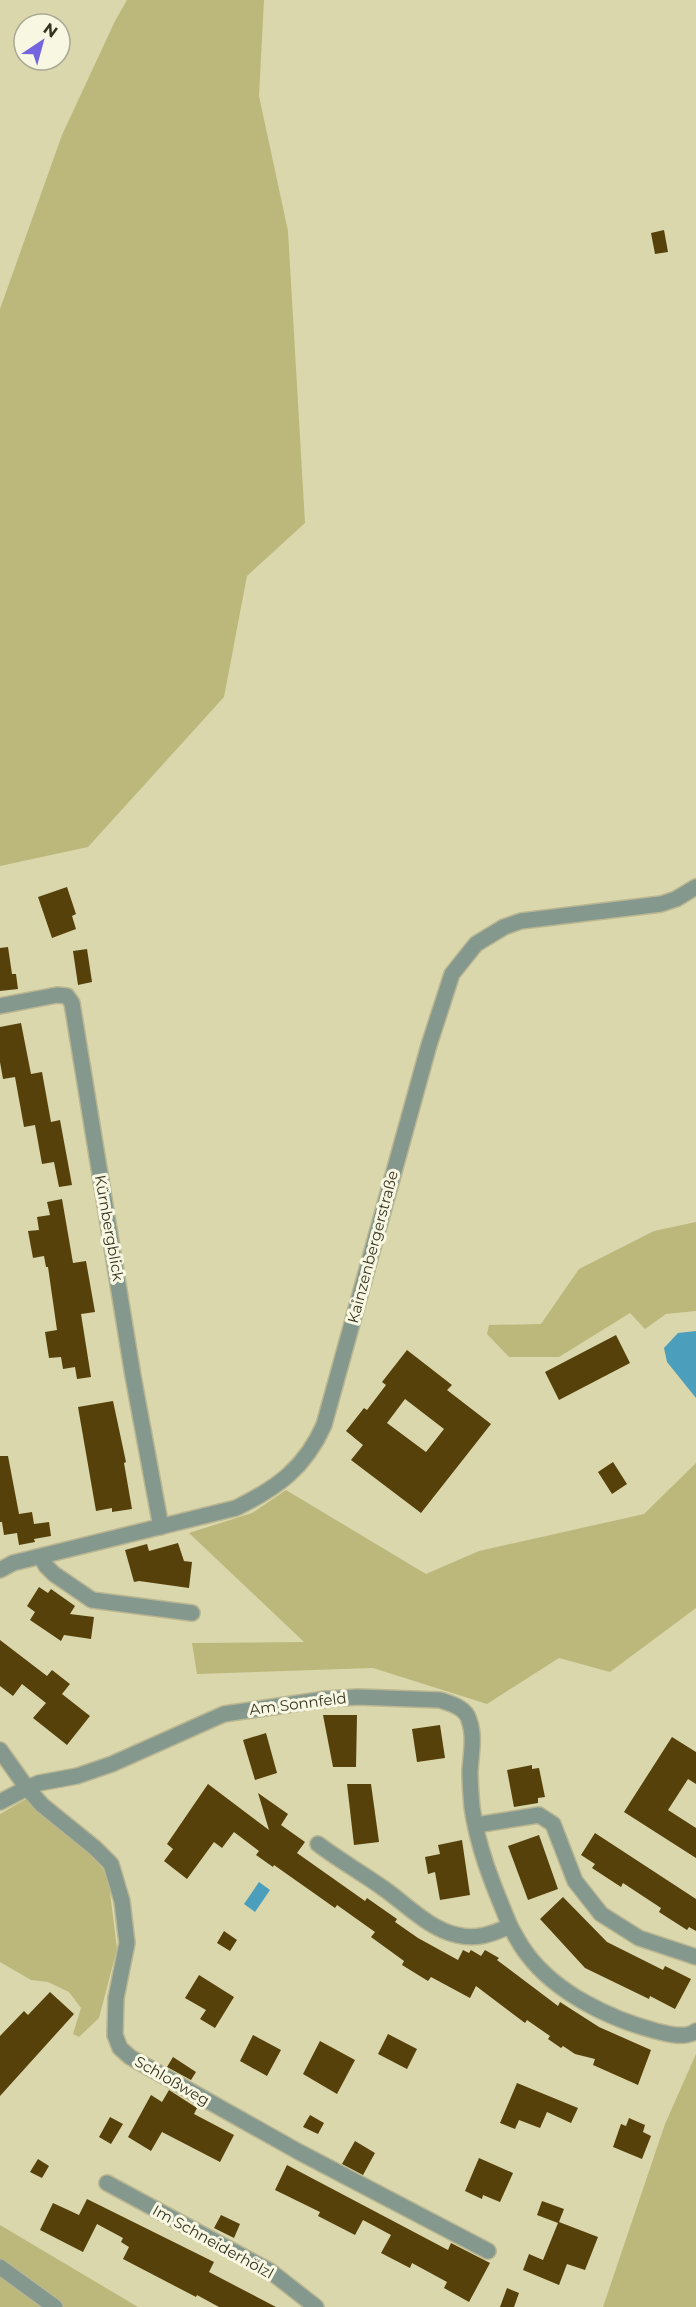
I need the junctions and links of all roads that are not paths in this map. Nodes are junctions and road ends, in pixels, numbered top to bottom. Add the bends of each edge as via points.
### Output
1 (696, 887) edge
2 (0, 1006) edge
3 (161, 1527) junction
4 (41, 1557) junction
5 (0, 1569) edge
6 (192, 1613) dead end
7 (0, 1750) edge
8 (27, 1788) junction
9 (0, 1802) edge
10 (476, 1825) junction
11 (318, 1844) dead end
12 (510, 1926) junction
13 (696, 1957) edge
14 (696, 2031) edge
15 (106, 2184) dead end
16 (488, 2251) dead end
17 (0, 2267) edge
18 (55, 2307) edge
19 (316, 2307) edge

1 - 3 street, Kainzenbergerstraße via 661,904 521,921 490,934 464,956 452,974 441,1004 333,1399 316,1442 284,1481 261,1496 236,1508
2 - 3 street, Kürnbergblick via 57,995 67,996 72,1003
3 - 4 street, Kainzenbergerstraße
4 - 5 street, Kainzenbergerstraße
4 - 6 street via 54,1574 92,1600
7 - 8 street, Schloßweg
8 - 9 street
8 - 10 street, Am Sonnfeld via 112,1764 224,1714 326,1699 440,1700 459,1708 469,1718
8 - 16 street, Schloßweg via 95,1848 114,1871 127,1943 115,2012 115,2035 120,2048 172,2082
10 - 12 street, Am Sonnfeld via 488,1876
10 - 13 street via 539,1815 553,1824 575,1881 601,1914 639,1938
11 - 12 street via 436,1928 478,1938
12 - 14 street, Am Sonnfeld via 527,1954 552,1979 609,2016 672,2035 691,2035
15 - 19 street, Im Schneiderhölzl via 270,2271
17 - 18 street

